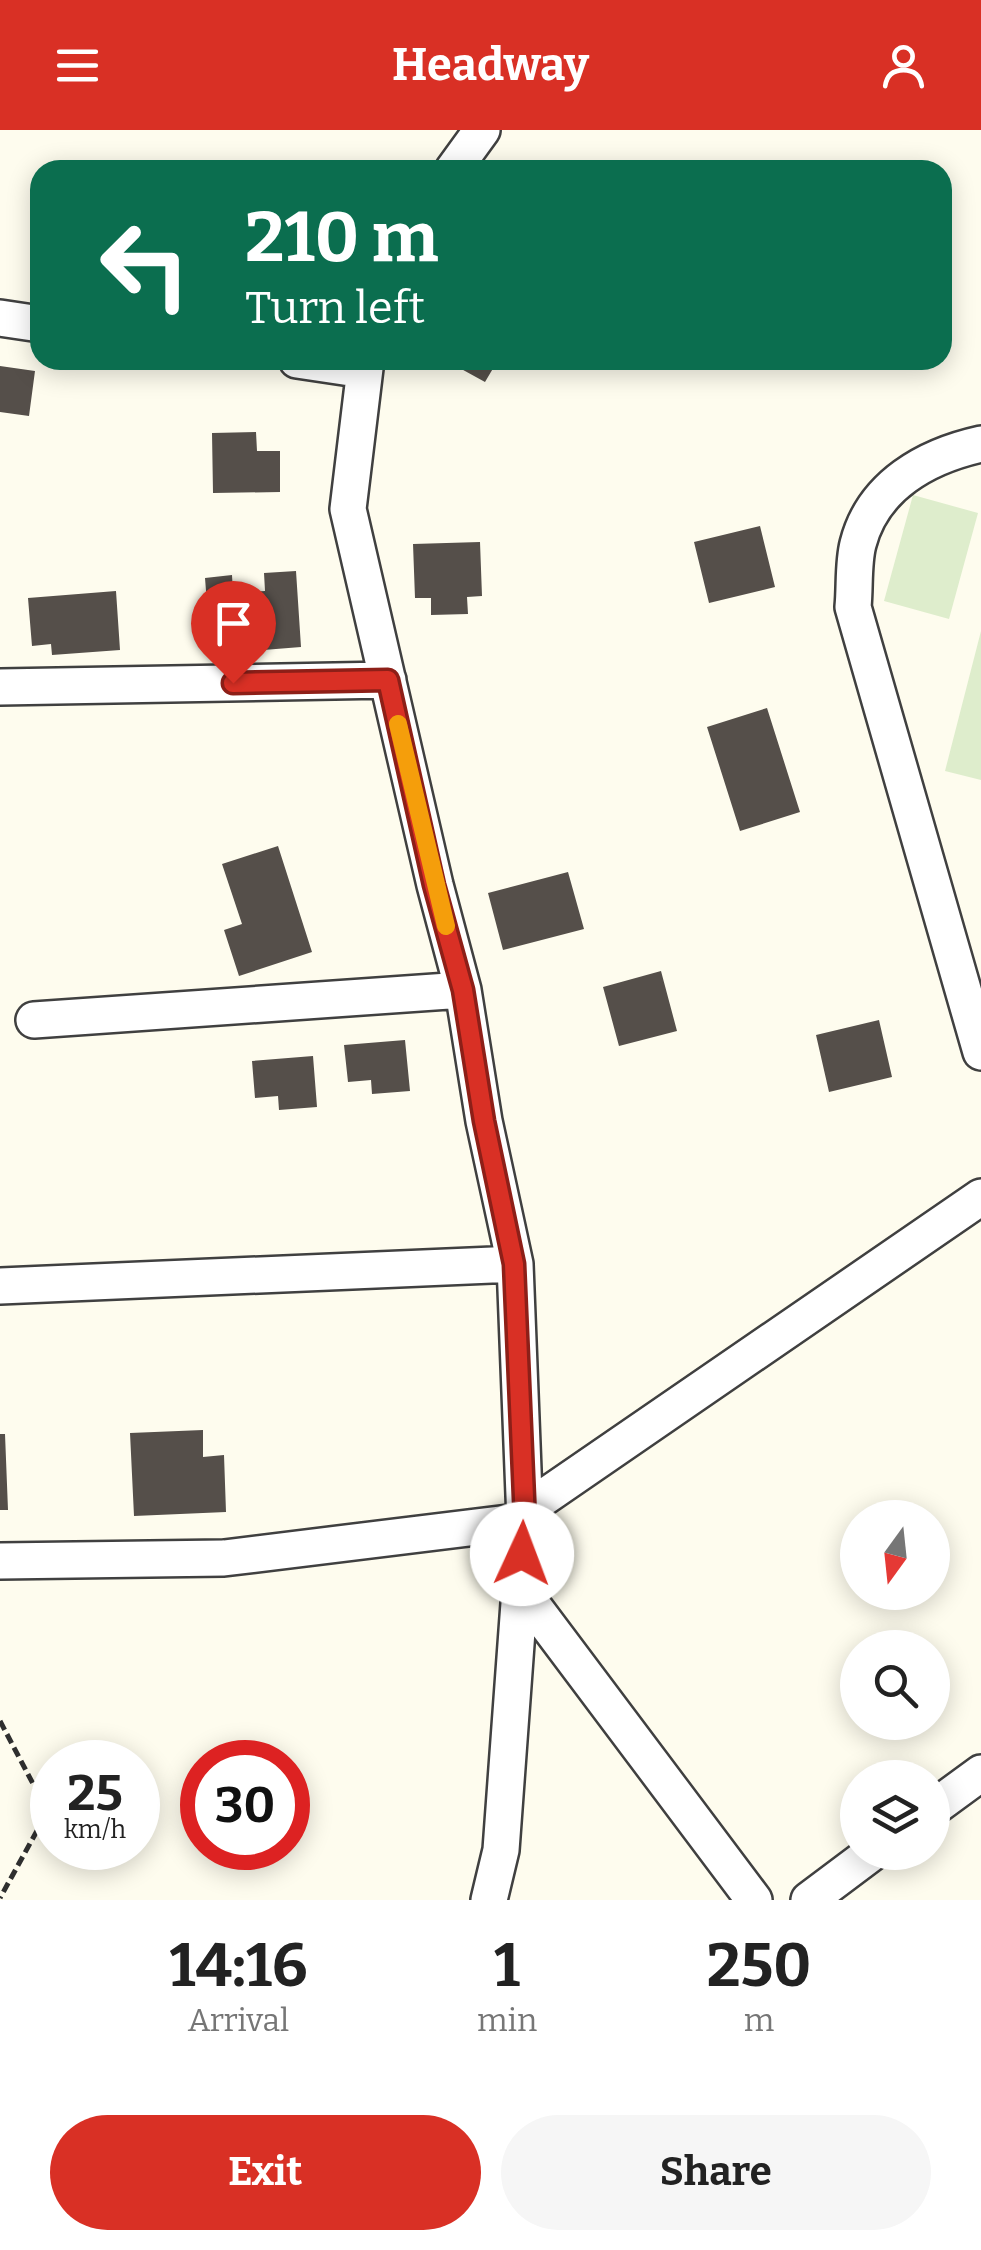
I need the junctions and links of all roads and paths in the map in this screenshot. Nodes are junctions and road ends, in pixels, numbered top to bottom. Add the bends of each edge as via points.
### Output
1 (482, 130) edge
2 (460, 160) edge
3 (0, 318) edge
4 (30, 322) edge
5 (364, 370) edge
6 (981, 444) edge
7 (388, 680) junction
8 (0, 687) edge
9 (463, 990) junction
10 (34, 1020) dead end
11 (981, 1052) edge
12 (981, 1197) edge
13 (514, 1264) junction
14 (0, 1286) edge
15 (525, 1516) junction
16 (0, 1561) edge
17 (520, 1587) junction
18 (0, 1720) edge
19 (981, 1773) edge
20 (950, 1796) edge
21 (849, 1870) edge
22 (0, 1898) edge
23 (488, 1900) edge
24 (754, 1900) edge
25 (808, 1900) edge

1 - 2 street
3 - 4 street
5 - 7 street via 348,509
6 - 11 street via 912,469 876,504 858,543 853,607
7 - 8 street
7 - 9 street
9 - 10 street
9 - 13 street
12 - 15 street
13 - 14 street
13 - 15 street
15 - 16 street via 224,1558
15 - 17 street
17 - 23 street via 501,1850
17 - 24 street
18 - 22 path via 41,1800 38,1829
19 - 20 street
21 - 25 street

